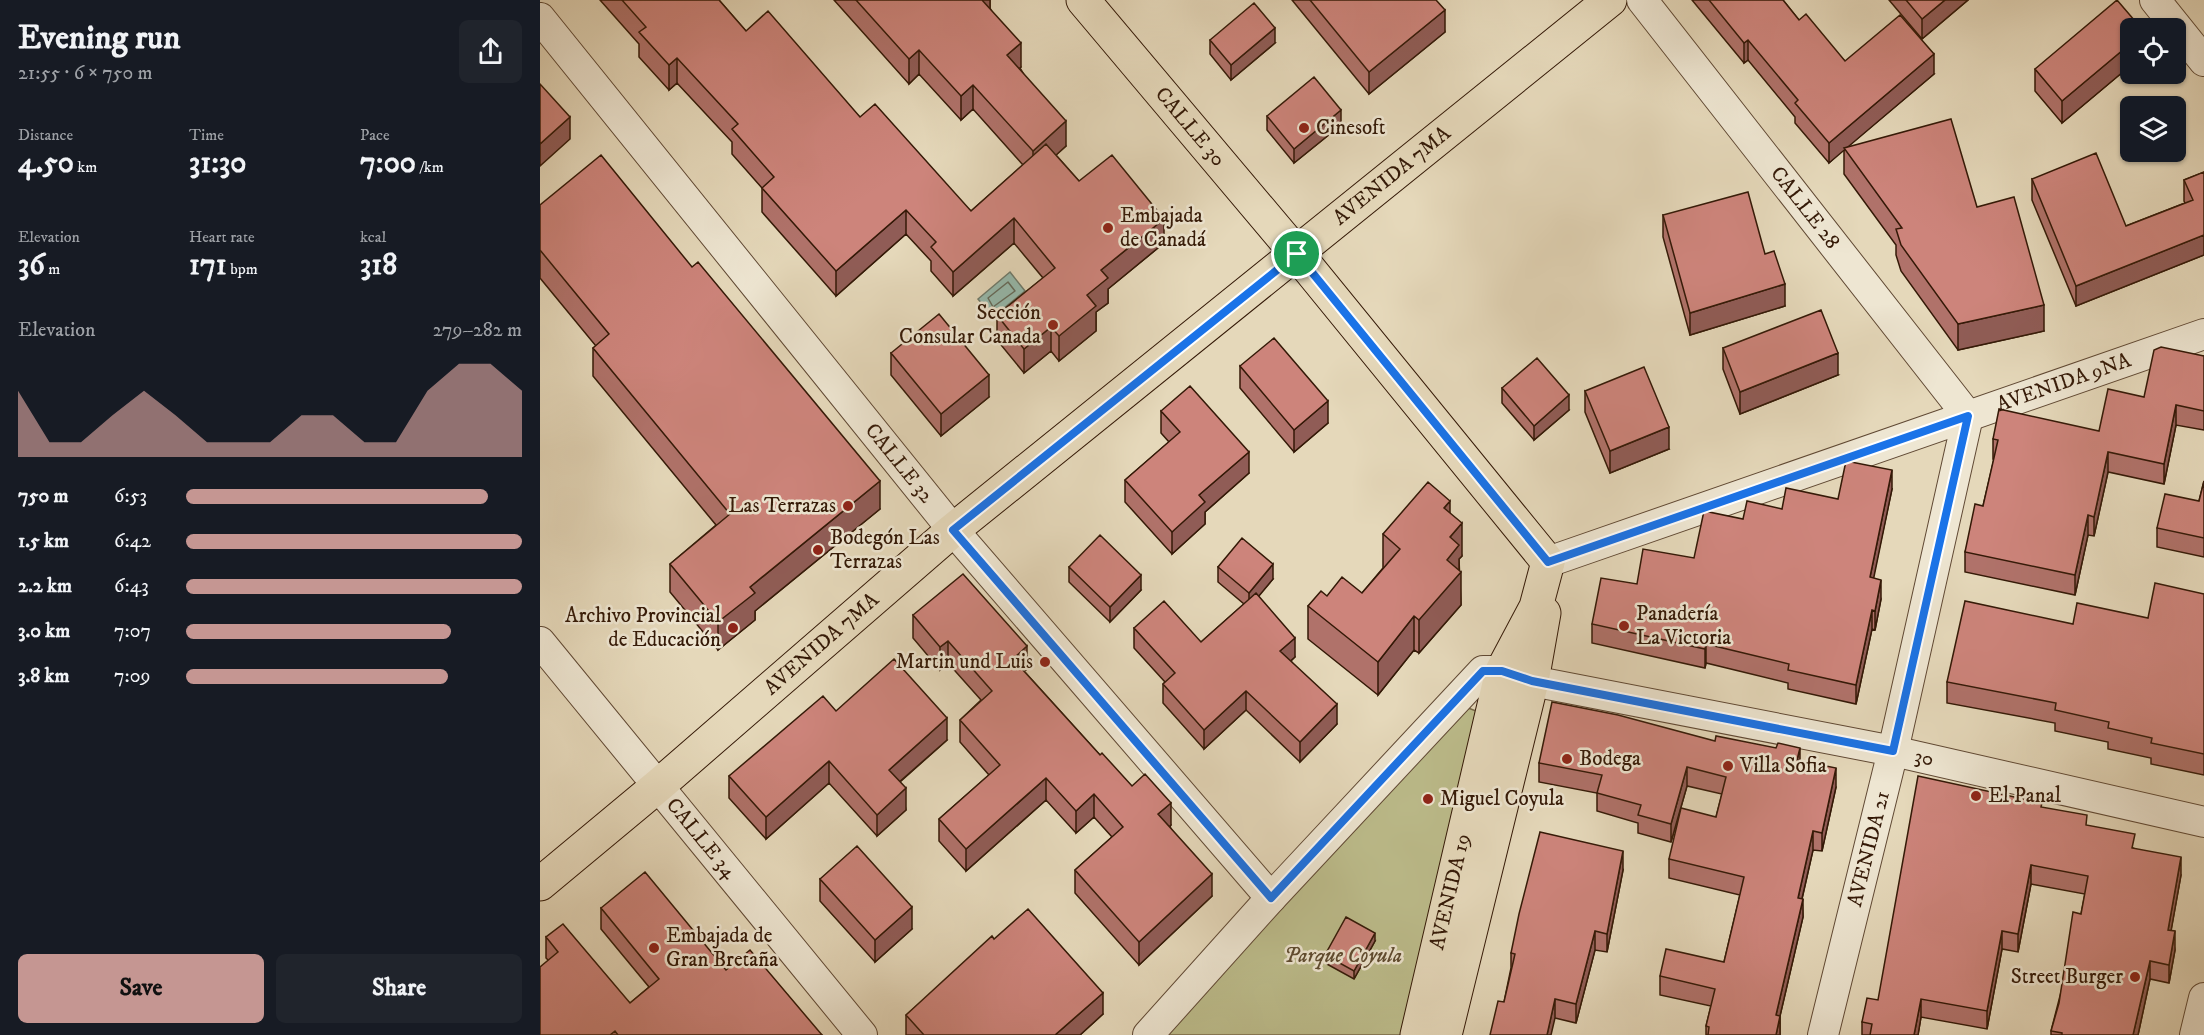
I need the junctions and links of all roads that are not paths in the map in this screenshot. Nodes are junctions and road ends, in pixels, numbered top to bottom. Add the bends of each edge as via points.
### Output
1 (1083, 0) edge
2 (1610, 0) edge
3 (1642, 0) edge
4 (2155, 0) edge
5 (540, 18) edge
6 (2204, 61) edge
7 (1297, 254) junction
8 (2204, 334) edge
9 (1968, 416) junction
10 (953, 530) junction
11 (1548, 562) junction
12 (540, 642) edge
13 (1517, 676) junction
14 (1893, 751) junction
15 (659, 785) junction
16 (2204, 822) edge
17 (540, 884) edge
18 (1271, 898) junction
19 (2204, 998) edge
20 (862, 1035) edge
21 (1148, 1035) edge
22 (1417, 1035) edge
23 (1445, 1035) edge
24 (1823, 1035) edge
25 (2195, 1035) edge

1 - 7 main road, CALLE 30
2 - 7 main road, AVENIDA 7MA
3 - 9 street, CALLE 28
4 - 6 street
5 - 10 street, CALLE 32
7 - 10 main road, AVENIDA 7MA
7 - 11 main road
8 - 9 street, AVENIDA 9NA
9 - 11 street, AVENIDA 9NA
9 - 14 street, AVENIDA 21
10 - 15 main road, AVENIDA 7MA
10 - 18 street, CALLE 32
11 - 13 main road, AVENIDA 19
12 - 15 street, CALLE 34
13 - 14 street, 30
13 - 18 street via 1483,671
13 - 22 main road, AVENIDA 19
13 - 23 main road, AVENIDA 19
14 - 16 street, 30
14 - 24 street, AVENIDA 21
15 - 17 main road, AVENIDA 7MA
15 - 20 street, CALLE 34
18 - 21 street
19 - 25 street

